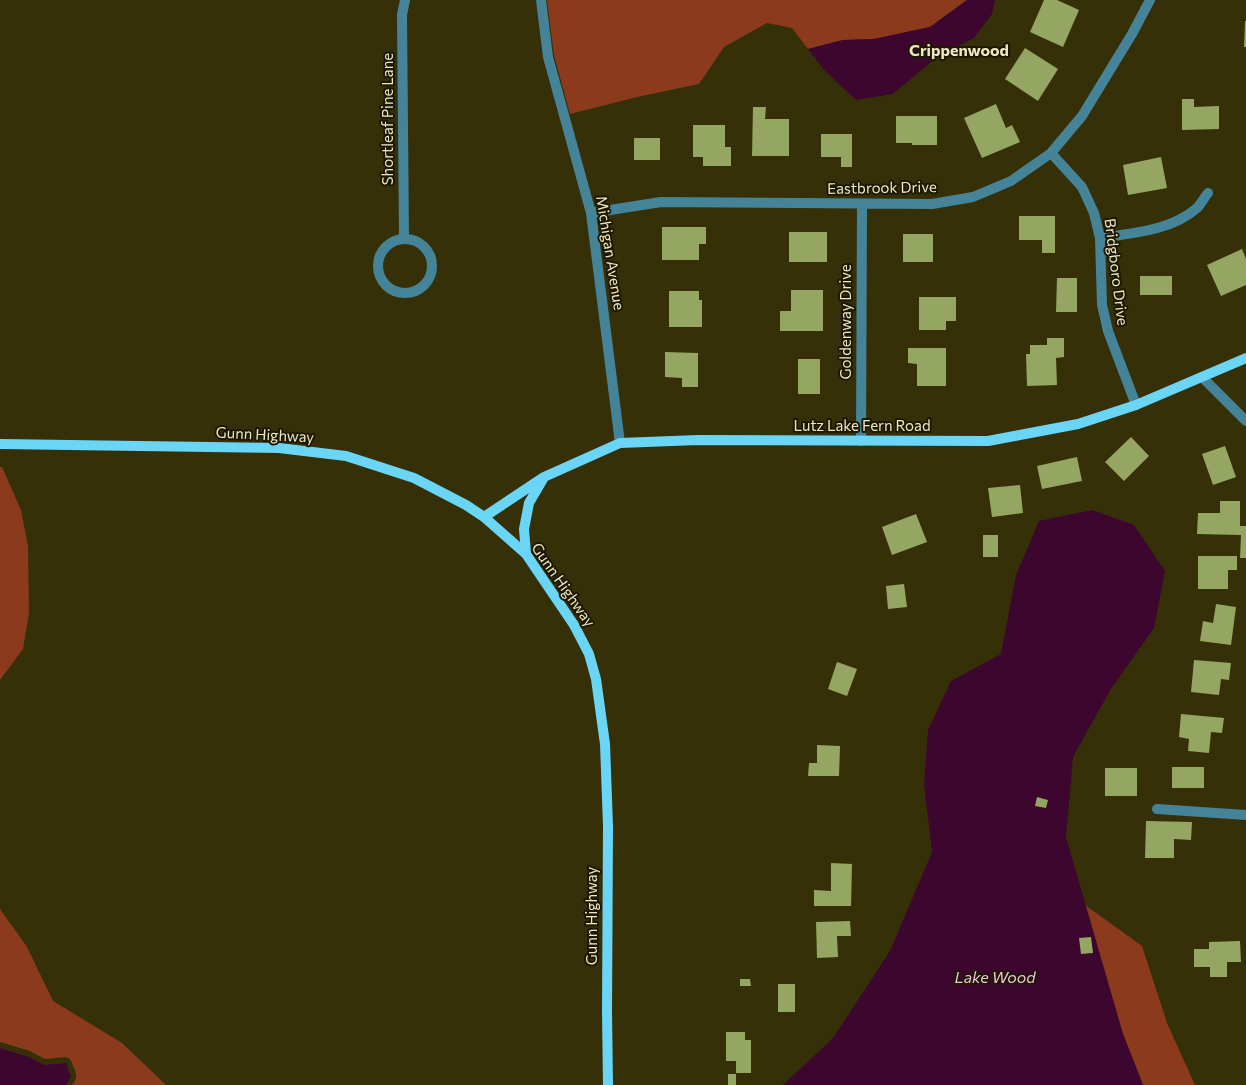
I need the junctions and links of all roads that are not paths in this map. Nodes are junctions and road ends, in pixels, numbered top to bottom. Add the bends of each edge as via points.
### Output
1 (405, 0) edge
2 (541, 0) edge
3 (1150, 0) edge
4 (1051, 153) junction
5 (1208, 193) dead end
6 (862, 204) junction
7 (591, 213) junction
8 (404, 238) junction
9 (1100, 238) junction
10 (1246, 358) edge
11 (1202, 377) junction
12 (1136, 405) junction
13 (1246, 421) edge
14 (861, 441) junction
15 (620, 443) junction
16 (0, 444) edge
17 (544, 477) junction
18 (484, 517) junction
19 (526, 554) junction
20 (1157, 809) dead end
21 (1246, 815) edge
22 (608, 1085) edge

1 - 8 street, Shortleaf Pine Lane via 402,15
2 - 7 street, Michigan Avenue via 548,57
3 - 4 street, Eastbrook Drive via 1082,116
4 - 6 street, Eastbrook Drive via 1011,181 973,197 932,204
4 - 9 street, Bridgboro Drive via 1082,187 1094,212
5 - 9 street via 1198,207 1181,220 1152,229
6 - 7 street, Eastbrook Drive via 661,202
6 - 14 street, Goldenway Drive
7 - 15 street, Michigan Avenue
8 - 8 street via 413,240 427,250 432,267 426,283 419,289 402,293 386,286 377,269 381,252 387,245
9 - 12 street, Bridgboro Drive via 1102,305 1108,331
10 - 11 main road, Lutz Lake Fern Road
11 - 12 main road, Lutz Lake Fern Road
11 - 13 street
12 - 14 main road, Lutz Lake Fern Road via 1078,424 988,441
14 - 15 main road, Lutz Lake Fern Road via 698,440
15 - 17 main road, Lutz Lake Fern Road
16 - 18 main road, Gunn Highway via 280,448 346,456 414,478
17 - 18 main road, Lutz Lake Fern Road
17 - 19 main road via 529,503 524,529
18 - 19 main road, Gunn Highway
19 - 22 main road, Gunn Highway via 574,625 589,654 596,679 605,744 608,819
20 - 21 street

